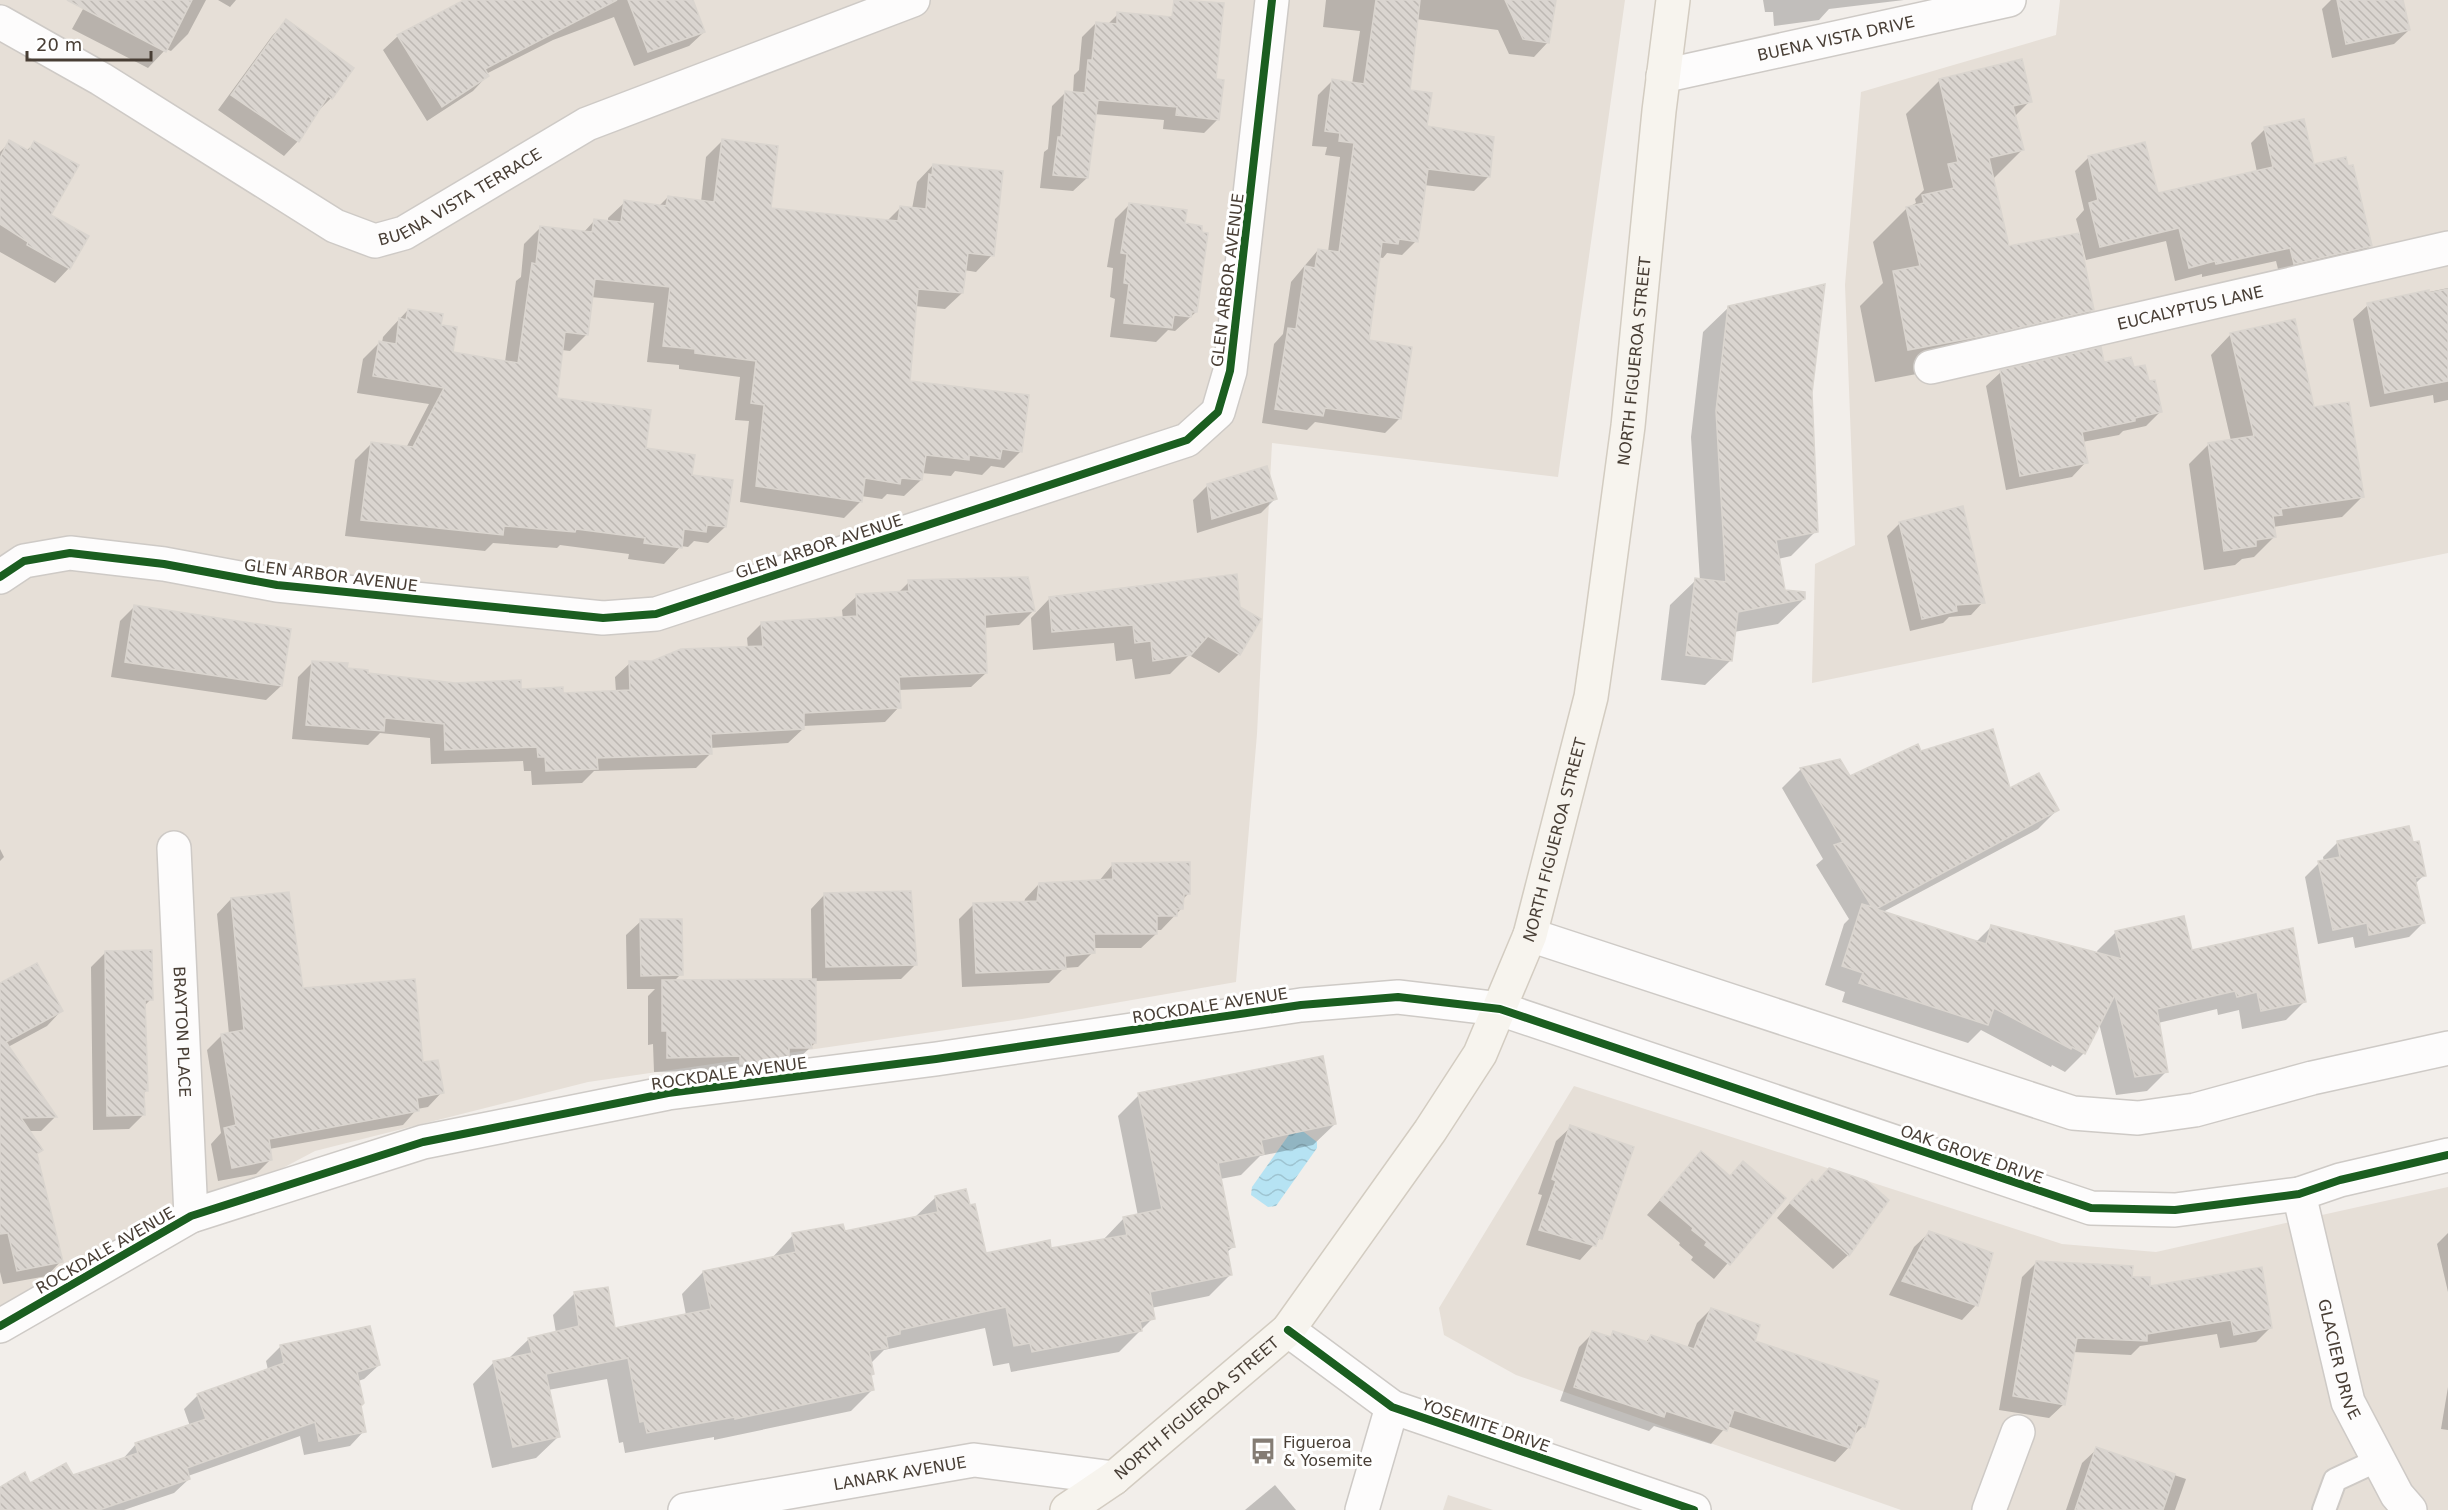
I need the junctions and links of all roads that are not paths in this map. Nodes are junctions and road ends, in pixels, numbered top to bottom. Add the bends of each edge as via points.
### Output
1 (914, 0) edge
2 (1272, 0) edge
3 (1673, 0) edge
4 (2009, 0) edge
5 (0, 22) edge
6 (1663, 76) junction
7 (2448, 248) edge
8 (1931, 367) dead end
9 (0, 577) edge
10 (174, 848) dead end
11 (1530, 935) junction
12 (1500, 1010) junction
13 (2448, 1048) edge
14 (2448, 1155) edge
15 (2299, 1194) junction
16 (191, 1216) junction
17 (0, 1326) edge
18 (1288, 1330) junction
19 (1392, 1407) junction
20 (2018, 1432) dead end
21 (2378, 1460) junction
22 (1114, 1478) junction
23 (685, 1510) edge
24 (1068, 1510) edge
25 (1362, 1510) edge
26 (1694, 1510) edge
27 (1989, 1510) edge
28 (2324, 1510) edge
29 (2410, 1510) edge

1 - 5 street, BUENA VISTA TERRACE via 587,124 404,232 375,241 335,226 101,79
2 - 9 street, GLEN ARBOR AVENUE via 1230,371 1218,412 1187,440 656,614 603,618 289,586 164,564 70,553 24,561
3 - 6 main road, NORTH FIGUEROA STREET
4 - 6 street, BUENA VISTA DRIVE
6 - 11 main road, NORTH FIGUEROA STREET via 1628,426 1591,697
7 - 8 street, EUCALYPTUS LANE
10 - 16 street, BRAYTON PLACE
11 - 12 main road, NORTH FIGUEROA STREET
11 - 13 street via 2073,1113 2138,1118 2195,1110 2312,1078
12 - 15 street, OAK GROVE DRIVE via 2091,1208 2175,1210
12 - 16 street, ROCKDALE AVENUE via 1398,997 1301,1005 936,1059 668,1093 423,1143
12 - 18 main road, NORTH FIGUEROA STREET via 1480,1053 1430,1131
14 - 15 street, OAK GROVE DRIVE via 2340,1180
15 - 21 street, GLACIER DRIVE via 2348,1402
16 - 17 street, ROCKDALE AVENUE
18 - 19 street, YOSEMITE DRIVE
18 - 22 main road, NORTH FIGUEROA STREET
19 - 25 street
19 - 26 street, YOSEMITE DRIVE
20 - 27 street
21 - 28 lane via 2335,1480
21 - 29 street, GLACIER DRIVE
22 - 23 street, LANARK AVENUE via 974,1460
22 - 24 main road, NORTH FIGUEROA STREET

